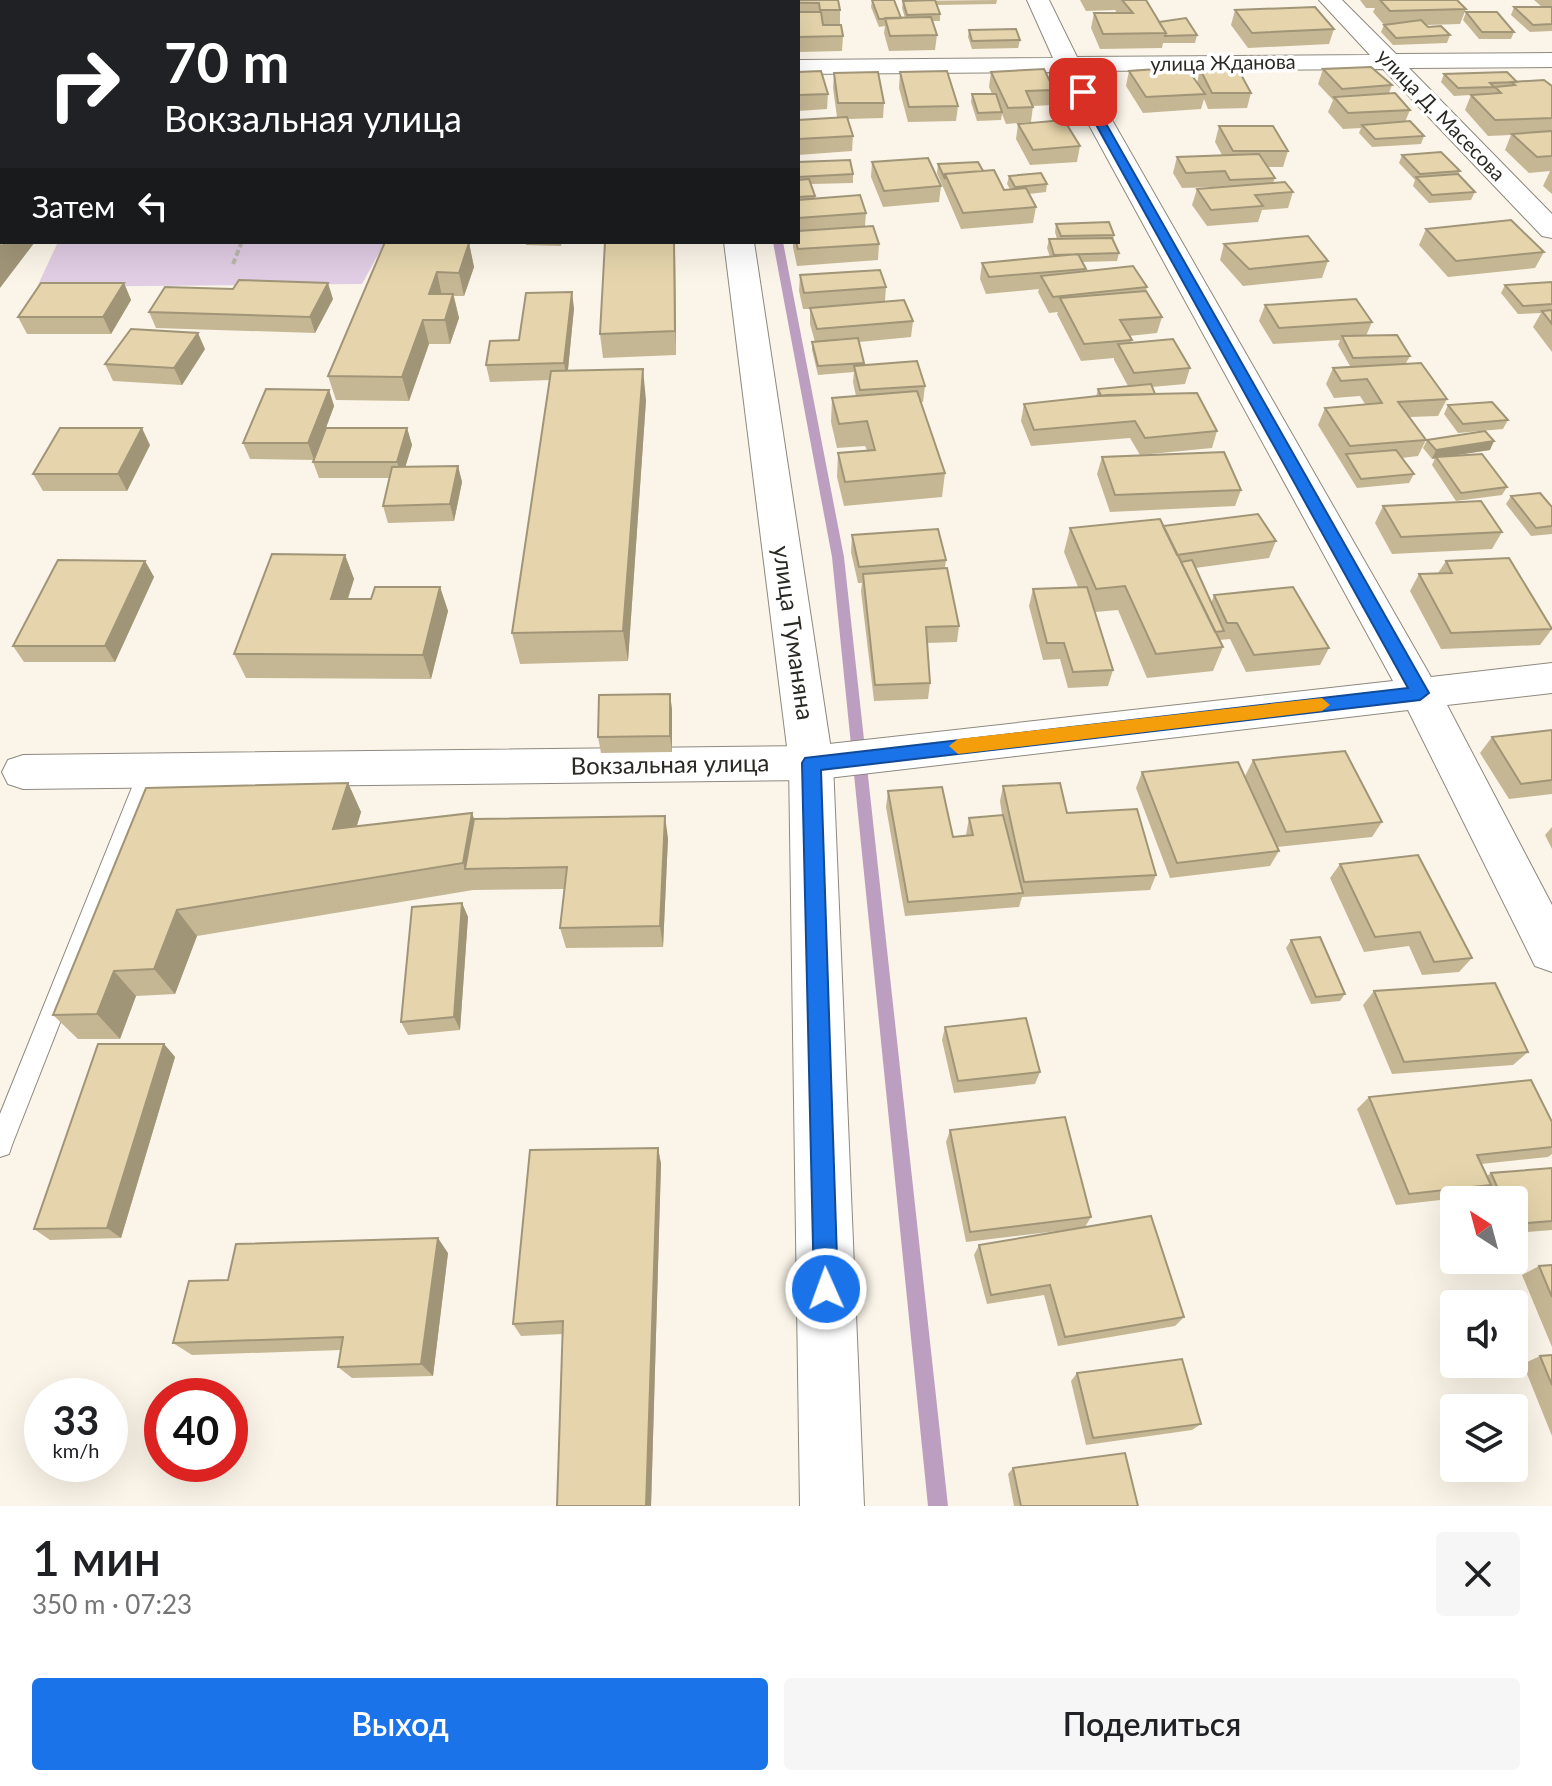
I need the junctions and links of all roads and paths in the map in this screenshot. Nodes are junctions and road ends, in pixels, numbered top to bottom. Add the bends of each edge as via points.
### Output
1 (1038, 0) edge
2 (1330, 0) edge
3 (1552, 60) edge
4 (1390, 61) junction
5 (1068, 64) junction
6 (800, 67) edge
7 (1552, 230) edge
8 (241, 244) edge
9 (739, 244) edge
10 (233, 264) dead end
11 (1552, 678) edge
12 (1420, 693) junction
13 (811, 763) junction
14 (149, 770) junction
15 (11, 773) edge
16 (1552, 951) edge
17 (0, 1145) edge
18 (832, 1506) edge

1 - 5 street
2 - 4 street, улица Д. Масесова
3 - 4 street, улица Жданова
4 - 5 street, улица Жданова
4 - 7 street, улица Д. Масесова
5 - 6 street, улица Жданова
5 - 12 street
8 - 10 path
9 - 13 street, улица Туманяна
11 - 12 street, Вокзальная улица
12 - 13 street, Вокзальная улица
12 - 16 street
13 - 14 street, Вокзальная улица
13 - 18 street, улица Туманяна
14 - 15 street, Вокзальная улица
14 - 17 lane

